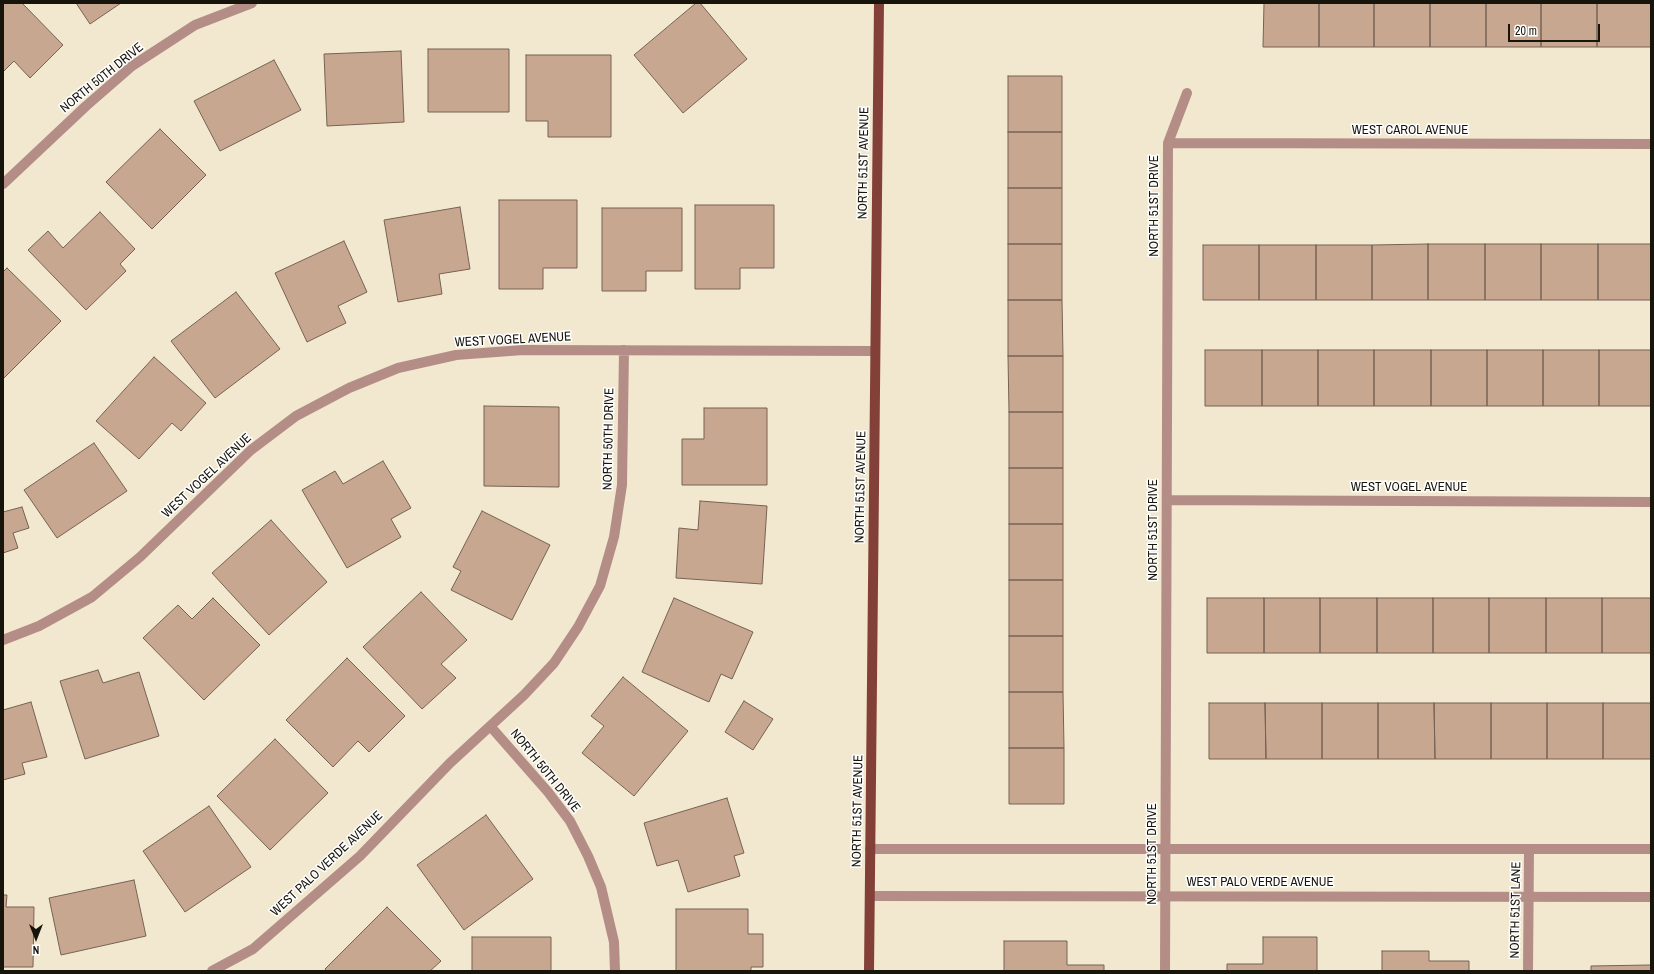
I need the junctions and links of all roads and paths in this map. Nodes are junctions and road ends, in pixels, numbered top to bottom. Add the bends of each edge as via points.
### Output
1 (252, 3) edge
2 (879, 3) edge
3 (1187, 94) dead end
4 (1168, 143) junction
5 (1651, 144) edge
6 (3, 184) edge
7 (624, 350) junction
8 (875, 351) junction
9 (1167, 500) junction
10 (1651, 502) edge
11 (3, 640) edge
12 (491, 727) junction
13 (450, 763) joint
14 (870, 849) junction
15 (1166, 849) junction
16 (1529, 849) junction
17 (1651, 849) edge
18 (870, 896) junction
19 (1166, 896) junction
20 (1529, 897) junction
21 (1651, 897) edge
22 (212, 971) edge
23 (616, 971) edge
24 (869, 971) edge
25 (1165, 971) edge
26 (1528, 971) edge

1 - 6 street, NORTH 50TH DRIVE via 194,25 132,66
2 - 8 main road, NORTH 51ST AVENUE
3 - 4 street, NORTH 51ST DRIVE
4 - 5 street, WEST CAROL AVENUE
4 - 9 street, NORTH 51ST DRIVE
7 - 8 street, WEST VOGEL AVENUE
7 - 11 street, WEST VOGEL AVENUE via 523,350 456,355 398,368 349,388 296,416 251,450 140,557 92,597 39,626
7 - 12 street, NORTH 50TH DRIVE via 622,485 614,537 600,586 578,627 554,663
8 - 14 main road, NORTH 51ST AVENUE
9 - 10 street, WEST VOGEL AVENUE
9 - 15 street, NORTH 51ST DRIVE
12 - 13 street, NORTH 50TH DRIVE
12 - 23 street, NORTH 50TH DRIVE via 570,821 588,856 601,888 614,942
13 - 22 street, WEST PALO VERDE AVENUE via 360,856 253,949
14 - 15 street
14 - 18 main road, NORTH 51ST AVENUE
15 - 16 street
15 - 19 street, NORTH 51ST DRIVE
16 - 17 street
16 - 20 street, NORTH 51ST LANE
18 - 19 street, WEST PALO VERDE AVENUE
18 - 24 main road, NORTH 51ST AVENUE
19 - 20 street, WEST PALO VERDE AVENUE
19 - 25 street, NORTH 51ST DRIVE
20 - 21 street, WEST PALO VERDE AVENUE
20 - 26 street, NORTH 51ST LANE

